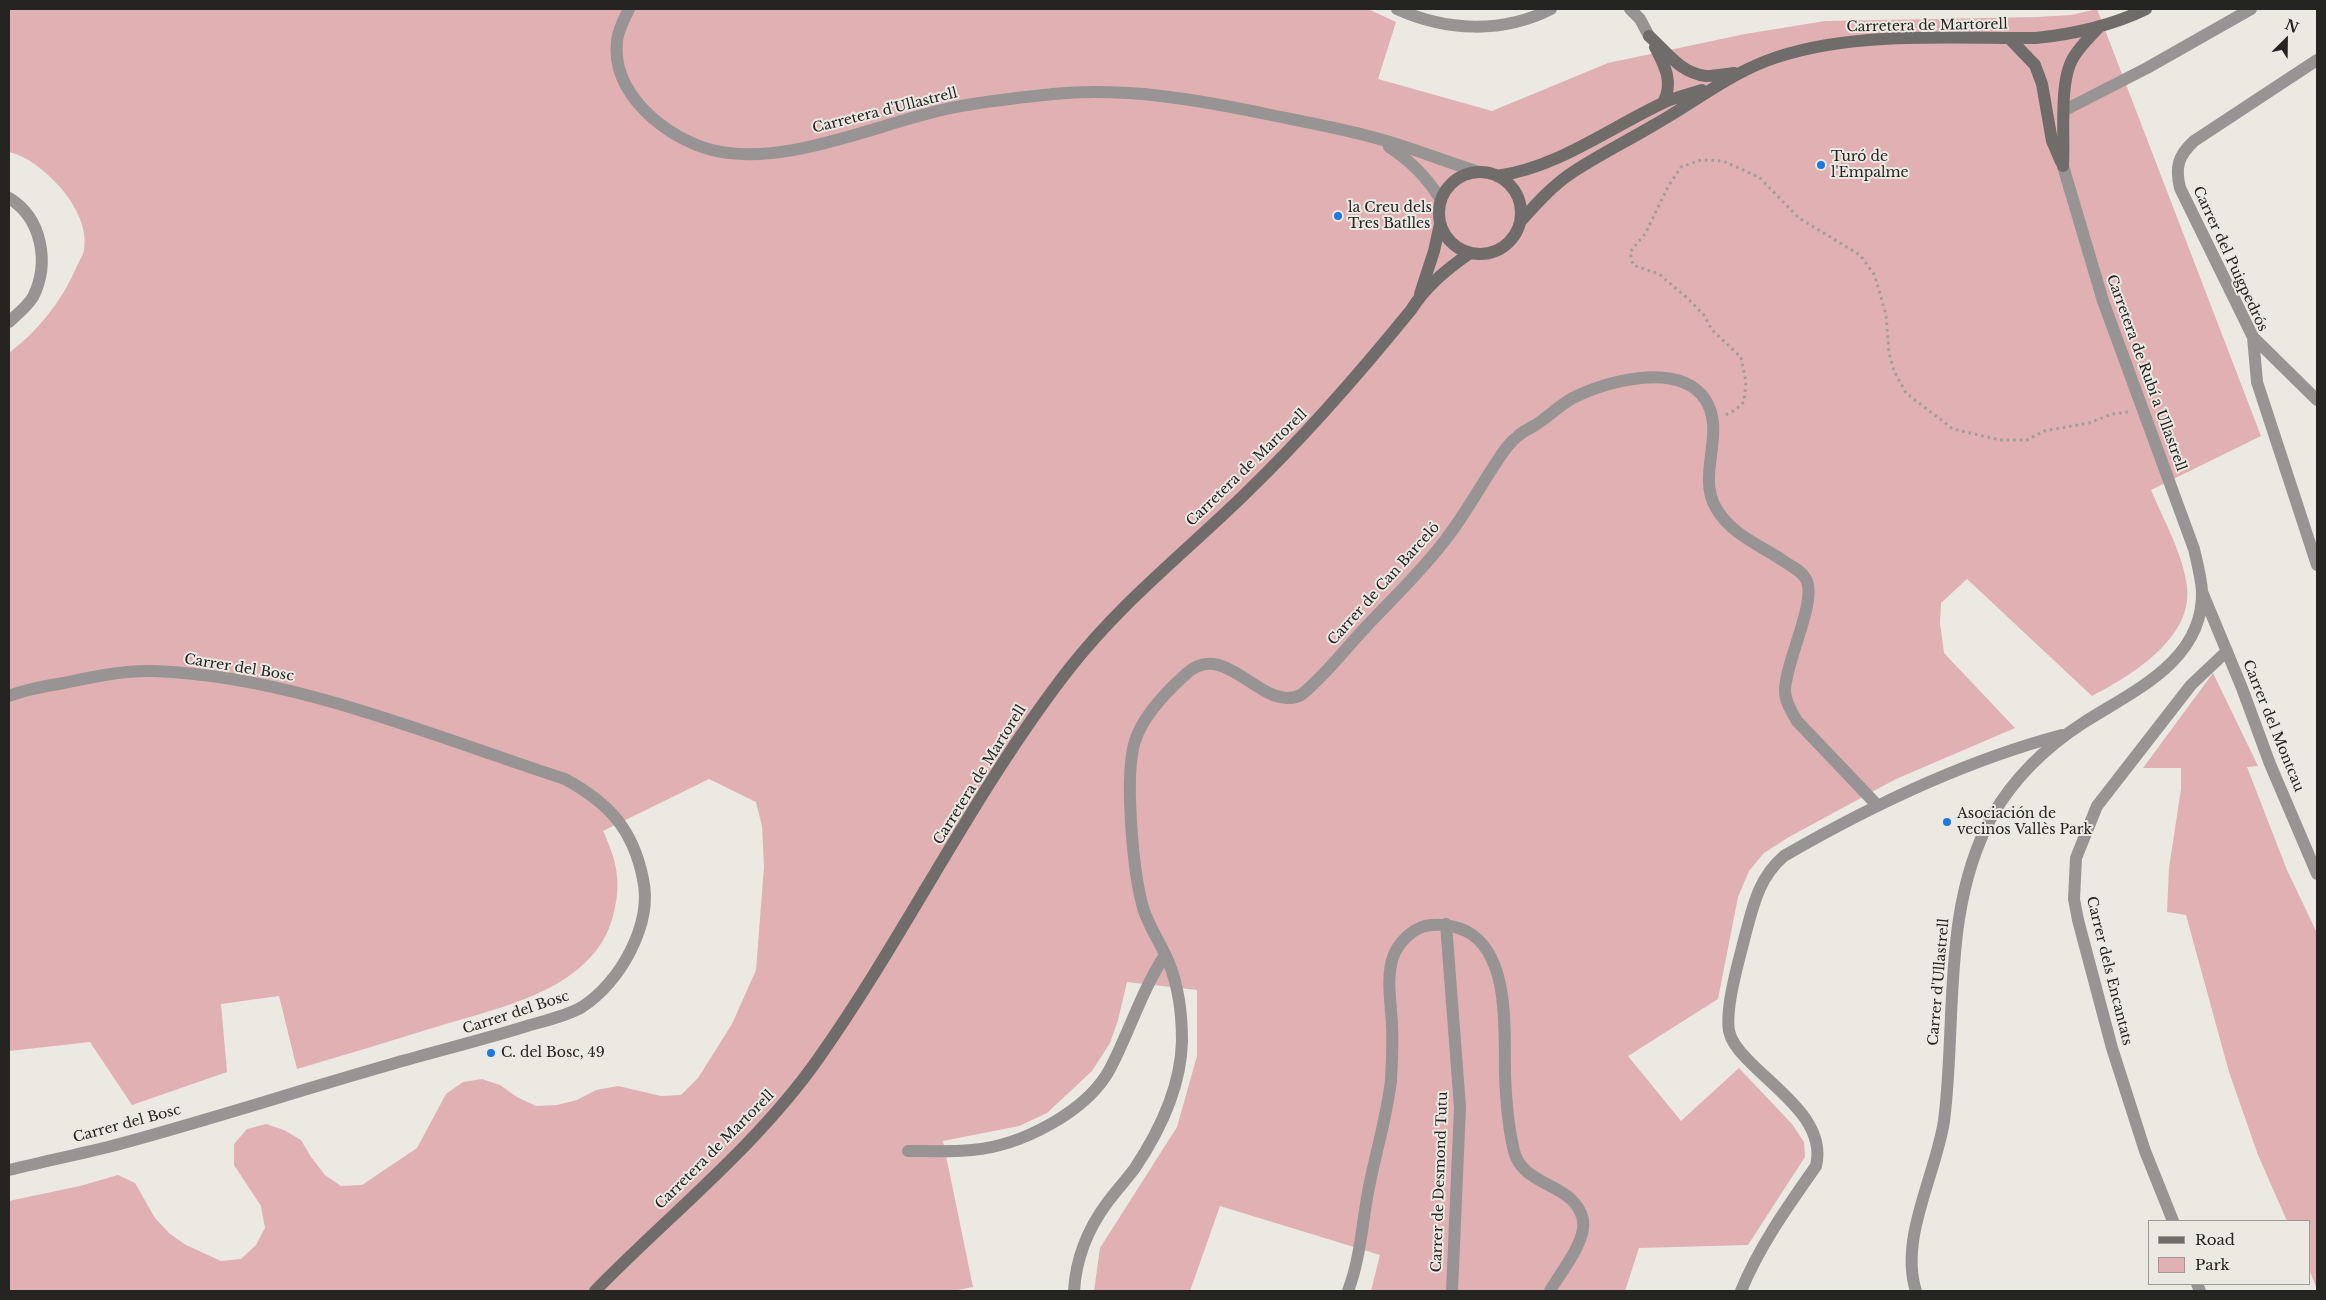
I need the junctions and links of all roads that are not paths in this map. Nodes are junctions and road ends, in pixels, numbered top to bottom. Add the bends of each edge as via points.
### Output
1 (629, 9) edge
2 (1397, 9) edge
3 (1551, 9) edge
4 (1630, 9) edge
5 (2146, 9) edge
6 (2251, 9) edge
7 (2098, 28) junction
8 (1649, 36) junction
9 (2010, 38) junction
10 (2317, 60) edge
11 (1741, 73) junction
12 (1712, 88) junction
13 (1663, 103) junction
14 (2065, 110) junction
15 (2048, 114) junction
16 (1371, 136) junction
17 (2063, 166) junction
18 (1478, 172) junction
19 (1497, 176) junction
20 (9, 198) edge
21 (1441, 200) junction
22 (1520, 222) junction
23 (1440, 224) junction
24 (1470, 253) junction
25 (1420, 296) junction
26 (9, 322) edge
27 (2253, 336) junction
28 (2317, 400) edge
29 (2317, 565) edge
30 (2202, 590) junction
31 (2227, 651) junction
32 (9, 696) edge
33 (2069, 733) junction
34 (1877, 805) junction
35 (2317, 874) edge
36 (1446, 924) junction
37 (1165, 955) junction
38 (908, 1151) dead end
39 (9, 1170) edge
40 (2172, 1220) edge
41 (594, 1291) edge
42 (1074, 1291) edge
43 (1348, 1291) edge
44 (1452, 1291) edge
45 (1550, 1291) edge
46 (1741, 1291) edge
47 (1916, 1291) edge

1 - 16 street, Carretera d'Ullastrell via 617,39 617,58 635,100 669,130 711,150 735,154 775,152 818,144 947,109 1064,94 1127,92 1183,98
2 - 3 street via 1442,25 1480,27 1509,24
4 - 8 street
5 - 7 main road, Carretera de Martorell
6 - 14 street
7 - 9 main road, Carretera de Martorell via 2052,36
7 - 14 main road via 2074,55 2067,70
8 - 11 main road via 1680,67 1693,74
8 - 13 main road via 1668,73 1669,87
9 - 11 main road, Carretera de Martorell via 1850,42 1788,54
9 - 15 main road via 2034,65
10 - 27 street, Carrer del Puigpedrós via 2194,141 2177,162 2180,188
11 - 12 main road, Carretera de Martorell
12 - 13 main road, Carretera de Martorell
12 - 22 main road, Carretera de Martorell via 1571,173
13 - 19 main road, Carretera de Martorell via 1560,156 1520,173
14 - 15 main road
14 - 17 main road
15 - 17 main road via 2052,141
16 - 18 street, Carretera d'Ullastrell
16 - 21 street, Carretera d'Ullastrell via 1405,157 1424,175
17 - 30 street, Carretera de Rubí a Ullastrell via 2103,301 2194,549
18 - 19 main road, Carretera de Martorell
18 - 21 main road via 1453,182
19 - 22 main road via 1505,180 1520,203
20 - 26 street via 28,216 37,231 42,259 32,298
21 - 23 main road, Carretera de Martorell
22 - 24 main road, Carretera de Martorell via 1512,238 1498,250 1481,255
23 - 24 main road via 1448,240
23 - 25 main road, Carretera de Martorell
24 - 25 main road, Carretera de Martorell via 1437,278
25 - 41 main road, Carretera de Martorell via 1345,391 1309,430 1245,494 1147,583 1070,668 1005,762 817,1062 770,1119
27 - 28 street
27 - 29 street, Carrer del Puigpedrós via 2257,382
30 - 31 street, Carrer del Montcau
30 - 33 street, Carrer d'Ullastrell via 2198,622 2164,671
31 - 35 street, Carrer del Montcau
31 - 40 street, Carrer dels Encantats via 2191,685 2097,806 2076,858 2074,876 2078,920 2112,1048 2145,1151
32 - 39 street, Carrer del Bosc via 93,677 152,671 276,687 359,711 565,779 587,791 608,807 626,829 645,886 642,919 630,952 615,975 581,1008 108,1146
33 - 34 street via 1976,762
33 - 47 street, Carrer d'Ullastrell via 2025,771 1992,817 1964,894 1957,927 1944,1122 1914,1238 1911,1264
34 - 37 street, Carrer de Can Barceló via 1797,721 1788,705 1785,692 1787,674 1806,608 1807,581 1802,573 1735,531 1716,508 1709,483 1712,420 1705,399 1680,380 1631,379 1603,386 1571,400 1518,436 1504,451 1447,538 1301,695 1292,700 1280,698 1229,669 1204,663 1187,673 1153,711 1136,740 1131,774 1132,835 1142,905
34 - 46 street via 1801,846 1772,866 1752,910 1733,990 1729,1032 1740,1051 1809,1123 1815,1133 1819,1154 1816,1166 1766,1240
36 - 43 street via 1410,933 1393,957 1389,981 1392,1026 1390,1081 1355,1274
36 - 44 street, Carrer de Desmond Tutu via 1460,1107
36 - 45 street via 1481,941 1497,974 1503,1005 1505,1078 1514,1153 1522,1168 1574,1200 1583,1218 1584,1227 1576,1249
37 - 38 street via 1151,975 1110,1070 1082,1103 1067,1114 1000,1145 972,1150
37 - 42 street, Carrer de Can Barceló via 1181,1003 1182,1044 1174,1086 1151,1141 1106,1203 1083,1243

